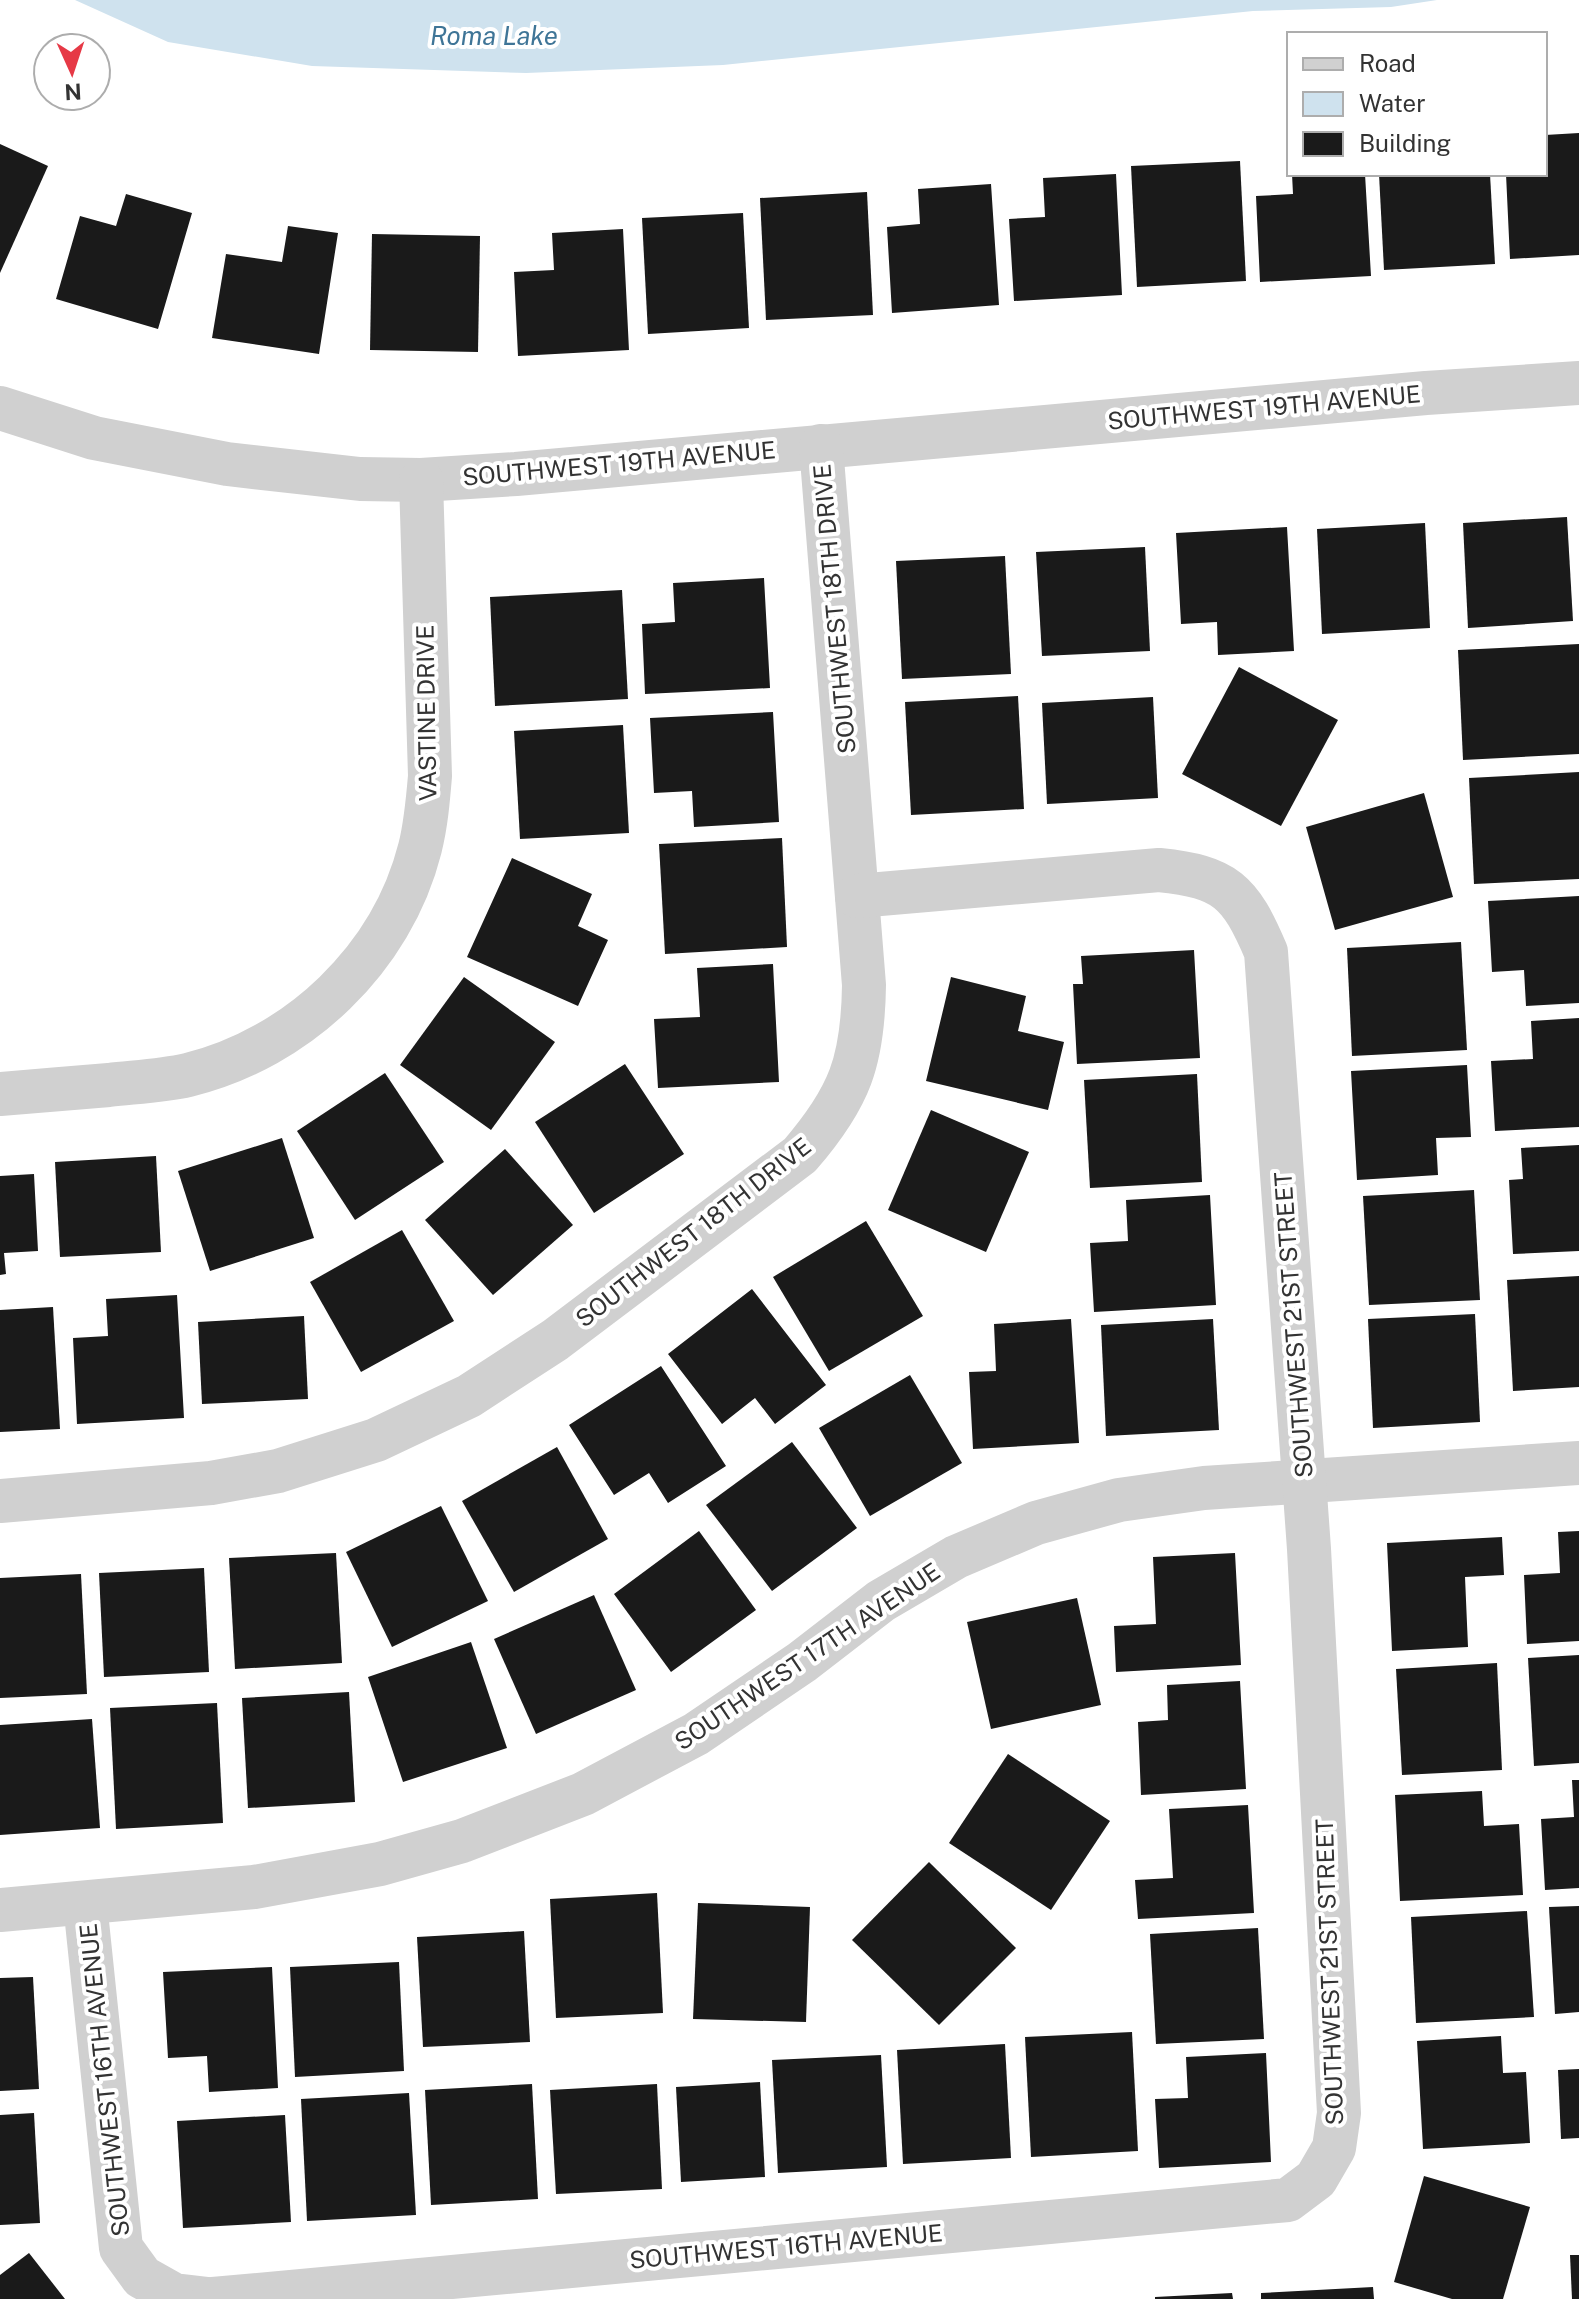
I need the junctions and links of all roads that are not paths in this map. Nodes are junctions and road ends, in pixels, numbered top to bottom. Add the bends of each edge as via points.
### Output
1 (1579, 383) edge
2 (0, 408) edge
3 (821, 446) junction
4 (421, 480) junction
5 (857, 896) junction
6 (0, 1094) edge
7 (1579, 1463) edge
8 (1304, 1482) junction
9 (0, 1501) edge
10 (85, 1903) junction
11 (0, 1910) edge
12 (1334, 2148) joint
13 (211, 2299) edge

1 - 3 street, SOUTHWEST 19TH AVENUE
2 - 4 street, SOUTHWEST 19TH AVENUE via 94,438 227,464 360,479
3 - 4 street, SOUTHWEST 19TH AVENUE
3 - 5 street, SOUTHWEST 18TH DRIVE
4 - 6 street, VASTINE DRIVE via 427,814 407,886 371,952 320,1007 290,1030 222,1064 149,1081
5 - 8 street, SOUTHWEST 21ST STREET via 1159,870 1194,874 1227,888 1250,916 1266,952
5 - 9 street, SOUTHWEST 18TH DRIVE via 864,1020 845,1092 826,1124 800,1155 555,1340 469,1396 376,1440 278,1471 211,1483
7 - 8 street, SOUTHWEST 17TH AVENUE
8 - 10 street, SOUTHWEST 17TH AVENUE via 1119,1500 1036,1523 956,1557 881,1601 696,1734 583,1794 462,1841 380,1864 254,1887
8 - 12 street, SOUTHWEST 21ST STREET via 1339,2113
10 - 11 street, SOUTHWEST 17TH AVENUE
10 - 13 street, SOUTHWEST 16TH AVENUE via 121,2248 142,2277 174,2295
12 - 13 street, SOUTHWEST 16TH AVENUE via 1316,2179 1288,2200

